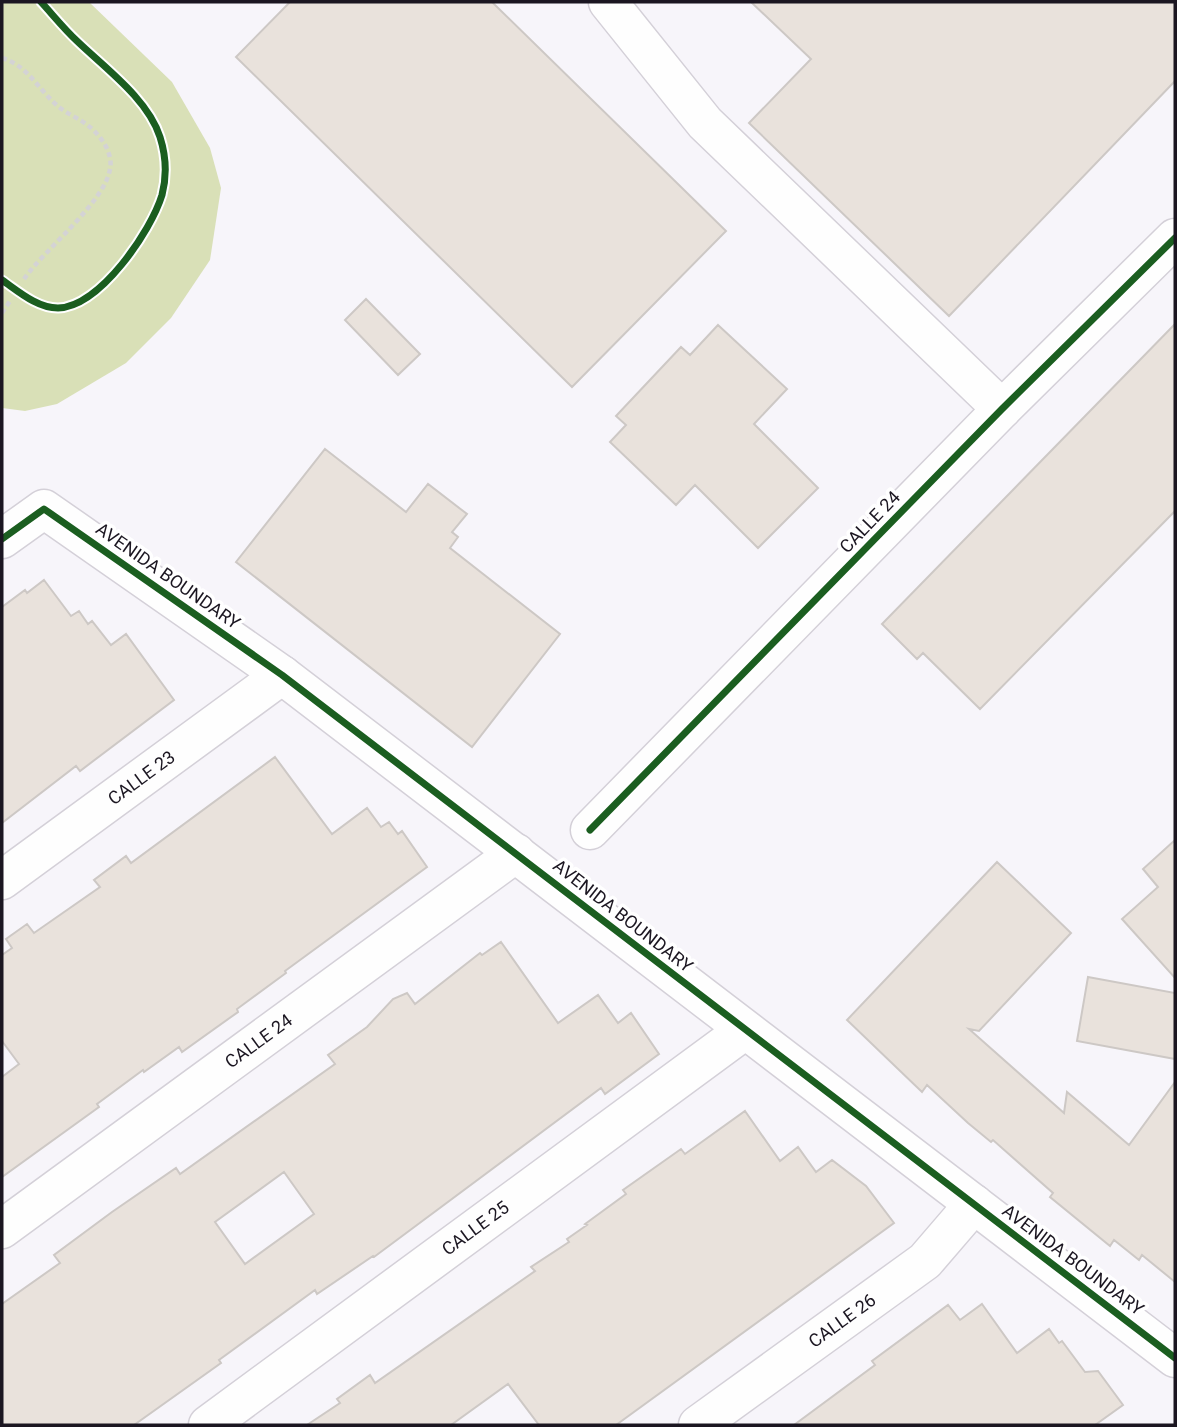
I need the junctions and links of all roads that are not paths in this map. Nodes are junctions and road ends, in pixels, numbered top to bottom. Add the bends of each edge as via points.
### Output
1 (608, 2) edge
2 (1175, 238) edge
3 (1002, 409) junction
4 (2, 539) edge
5 (282, 675) junction
6 (590, 830) dead end
7 (516, 853) junction
8 (2, 880) edge
9 (745, 1030) junction
10 (974, 1204) junction
11 (2, 1229) edge
12 (1175, 1358) edge
13 (208, 1425) edge
14 (698, 1425) edge

1 - 3 street via 705,123
2 - 3 street, CALLE 24
3 - 6 street, CALLE 24
4 - 5 street, AVENIDA BOUNDARY via 44,509
5 - 7 street, AVENIDA BOUNDARY
5 - 8 street, CALLE 23
7 - 9 street, AVENIDA BOUNDARY
7 - 11 street, CALLE 24
9 - 10 street, AVENIDA BOUNDARY
9 - 13 street, CALLE 25
10 - 12 street, AVENIDA BOUNDARY
10 - 14 street, CALLE 26 via 925,1261

